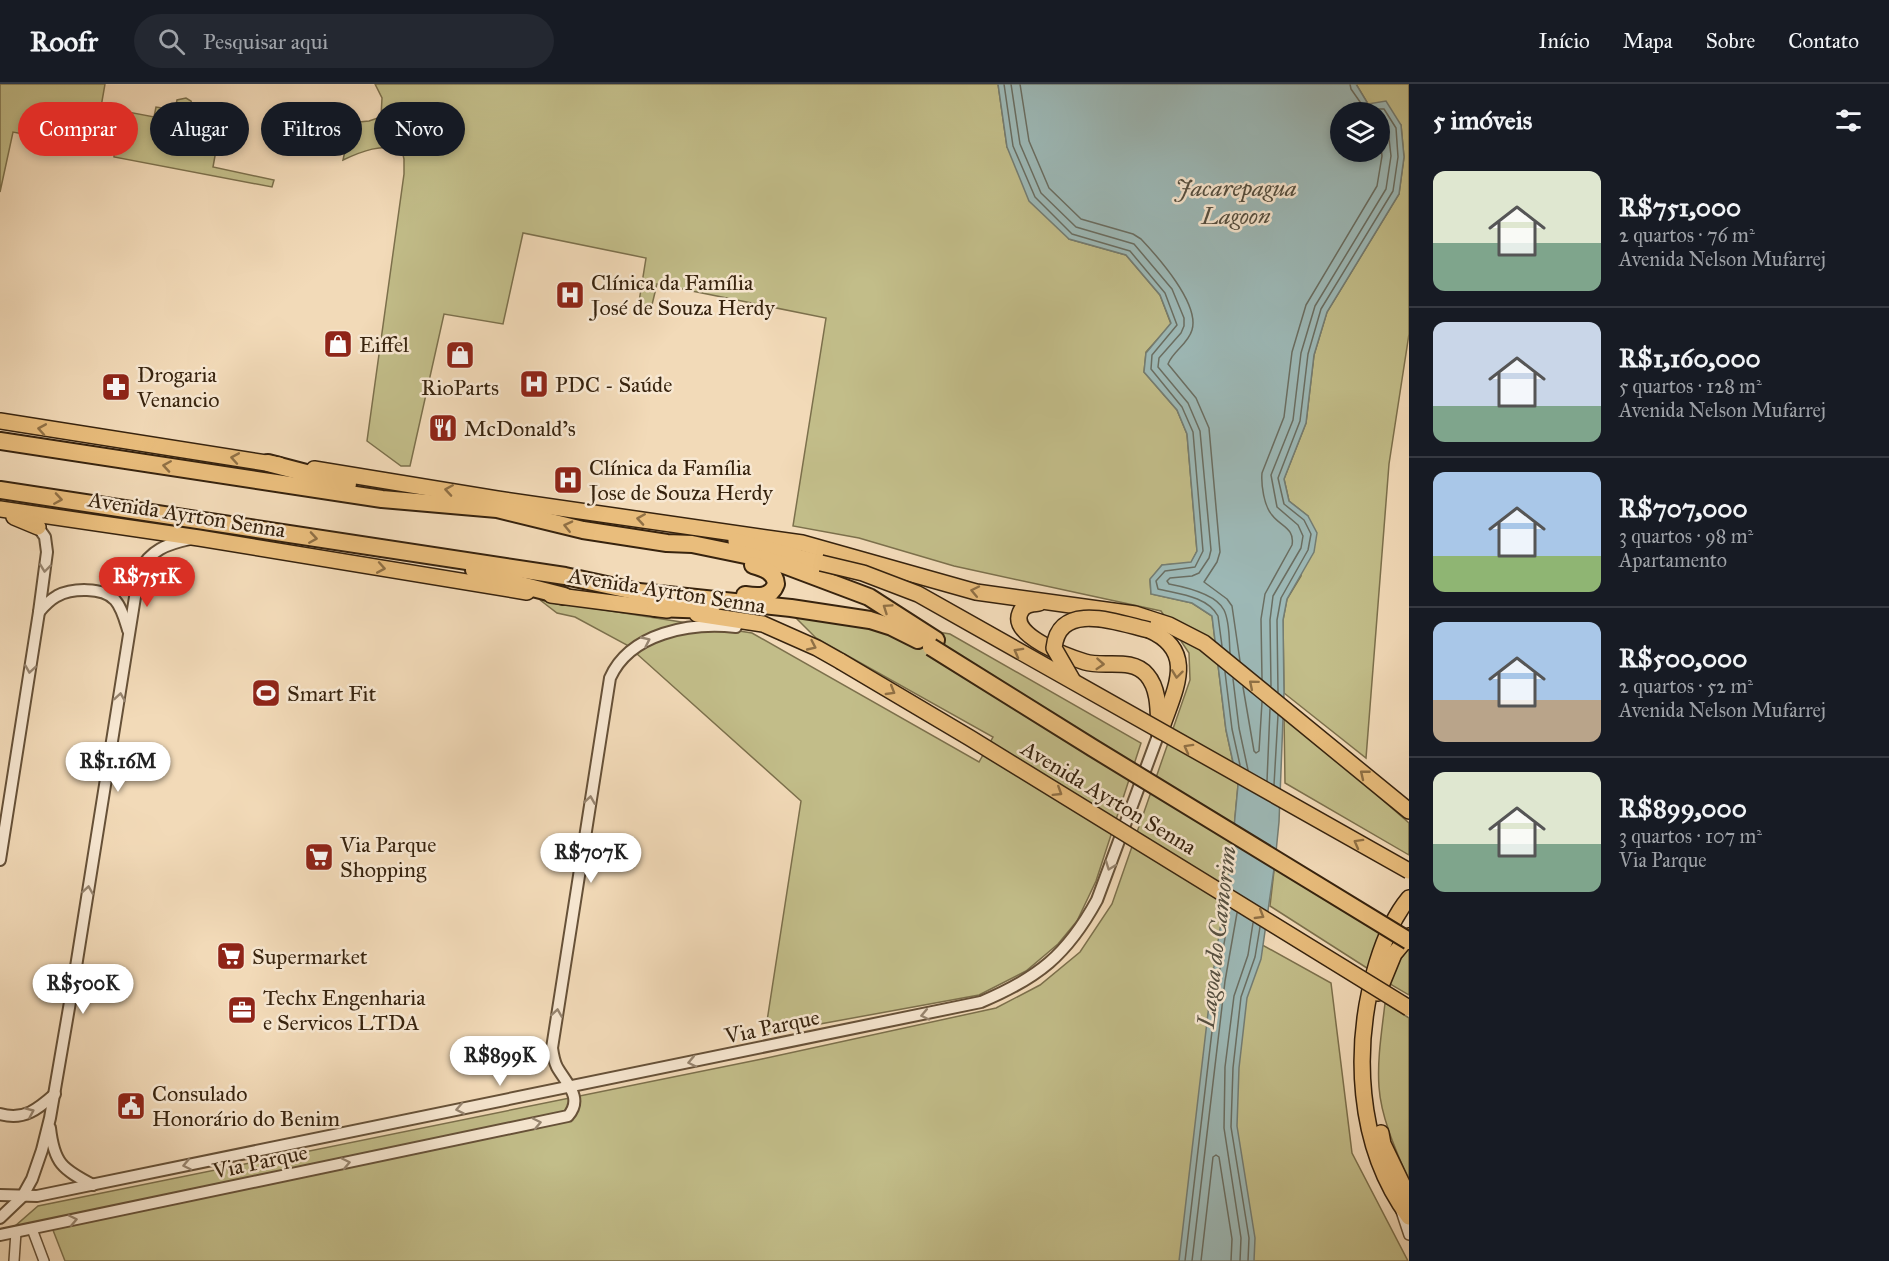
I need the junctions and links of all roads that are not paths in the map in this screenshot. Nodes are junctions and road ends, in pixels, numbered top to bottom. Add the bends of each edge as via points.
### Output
1 (0, 421) edge
2 (0, 441) edge
3 (268, 464) junction
4 (0, 490) edge
5 (382, 499) junction
6 (0, 511) edge
7 (38, 527) joint
8 (699, 529) junction
9 (199, 538) junction
10 (667, 543) junction
11 (446, 558) junction
12 (565, 576) junction
13 (564, 596) junction
14 (1054, 601) junction
15 (655, 608) junction
16 (791, 608) junction
17 (39, 612) junction
18 (129, 634) junction
19 (787, 635) junction
20 (934, 643) junction
21 (1074, 684) junction
22 (1160, 733) junction
23 (1409, 811) edge
24 (0, 860) edge
25 (1409, 872) edge
26 (1409, 898) edge
27 (1409, 928) edge
28 (1409, 936) edge
29 (1409, 940) edge
30 (1409, 1008) edge
31 (561, 1073) junction
32 (589, 1083) junction
33 (571, 1087) junction
34 (558, 1089) junction
35 (55, 1094) junction
36 (574, 1100) junction
37 (0, 1114) edge
38 (50, 1118) junction
39 (94, 1185) junction
40 (0, 1195) edge
41 (22, 1197) junction
42 (1403, 1200) edge
43 (1409, 1217) edge
44 (0, 1218) edge
45 (32, 1229) junction
46 (16, 1232) junction
47 (0, 1235) edge
48 (1409, 1235) edge
49 (14, 1261) edge
50 (44, 1261) edge

3 -> 1 highway
5 -> 2 highway, Avenida Ayrton Senna
3 - 5 highway via 367,490
8 -> 3 highway
4 -> 11 highway, Avenida Ayrton Senna
10 -> 5 highway, Avenida Ayrton Senna via 583,530 497,509
6 - 7 highway
6 - 9 highway, Avenida Ayrton Senna
7 -> 17 street via 45,537 46,552
14 -> 8 highway via 975,592 801,543
21 -> 8 highway, bridge via 918,594 862,573
9 -> 13 highway, Avenida Ayrton Senna
9 - 18 street via 158,549 142,566
10 - 12 highway via 768,570 775,578 775,588 768,595 755,596
20 -> 10 highway, Avenida Ayrton Senna via 868,597 810,574 755,557
11 - 12 highway, Avenida Ayrton Senna
11 - 13 highway via 494,577
12 - 16 highway, Avenida Ayrton Senna via 639,592
13 - 15 highway, Avenida Ayrton Senna
14 -> 22 highway via 1023,607 1018,618 1023,631 1038,642 1085,662 1132,666 1147,674 1157,697
23 -> 14 highway via 1191,635 1135,615
15 - 16 highway
15 - 19 highway, Avenida Ayrton Senna via 763,624
16 - 20 highway, Avenida Ayrton Senna via 870,620
17 - 18 street via 62,594 98,592 116,601
17 -> 24 street
35 -> 18 street
19 -> 30 highway, Avenida Ayrton Senna, bridge via 817,648 970,738
31 -> 19 street via 552,1048 612,674 633,647 662,634 724,626
20 - 27 highway, Avenida Ayrton Senna
20 - 29 highway, Avenida Ayrton Senna, bridge via 1093,748
21 -> 22 highway, bridge via 1054,648 1057,633 1072,620 1084,618 1161,635 1178,659 1176,683
25 -> 21 highway, bridge
22 -> 32 street, Via Parque via 1097,900 1067,947 1034,976 981,1002
26 - 42 highway via 1398,912 1379,957 1362,1044 1362,1075 1371,1135 1381,1167
28 - 42 highway via 1394,954 1377,998 1370,1062 1383,1144
31 - 32 street
31 - 33 street
32 - 33 street, Via Parque
33 - 34 street, Via Parque
33 - 36 street
34 - 36 street
34 -> 39 street, Via Parque
37 -> 35 street via 24,1116
35 - 38 street
45 -> 36 street, Via Parque via 565,1117 572,1112
38 - 39 street via 57,1157 72,1173
38 - 41 street via 32,1179
39 - 41 street, Via Parque
40 - 41 street, Via Parque
41 - 44 street
42 - 43 highway
42 - 48 street
45 - 46 street, Via Parque
45 - 50 street
46 - 47 street, Via Parque
46 - 49 street

